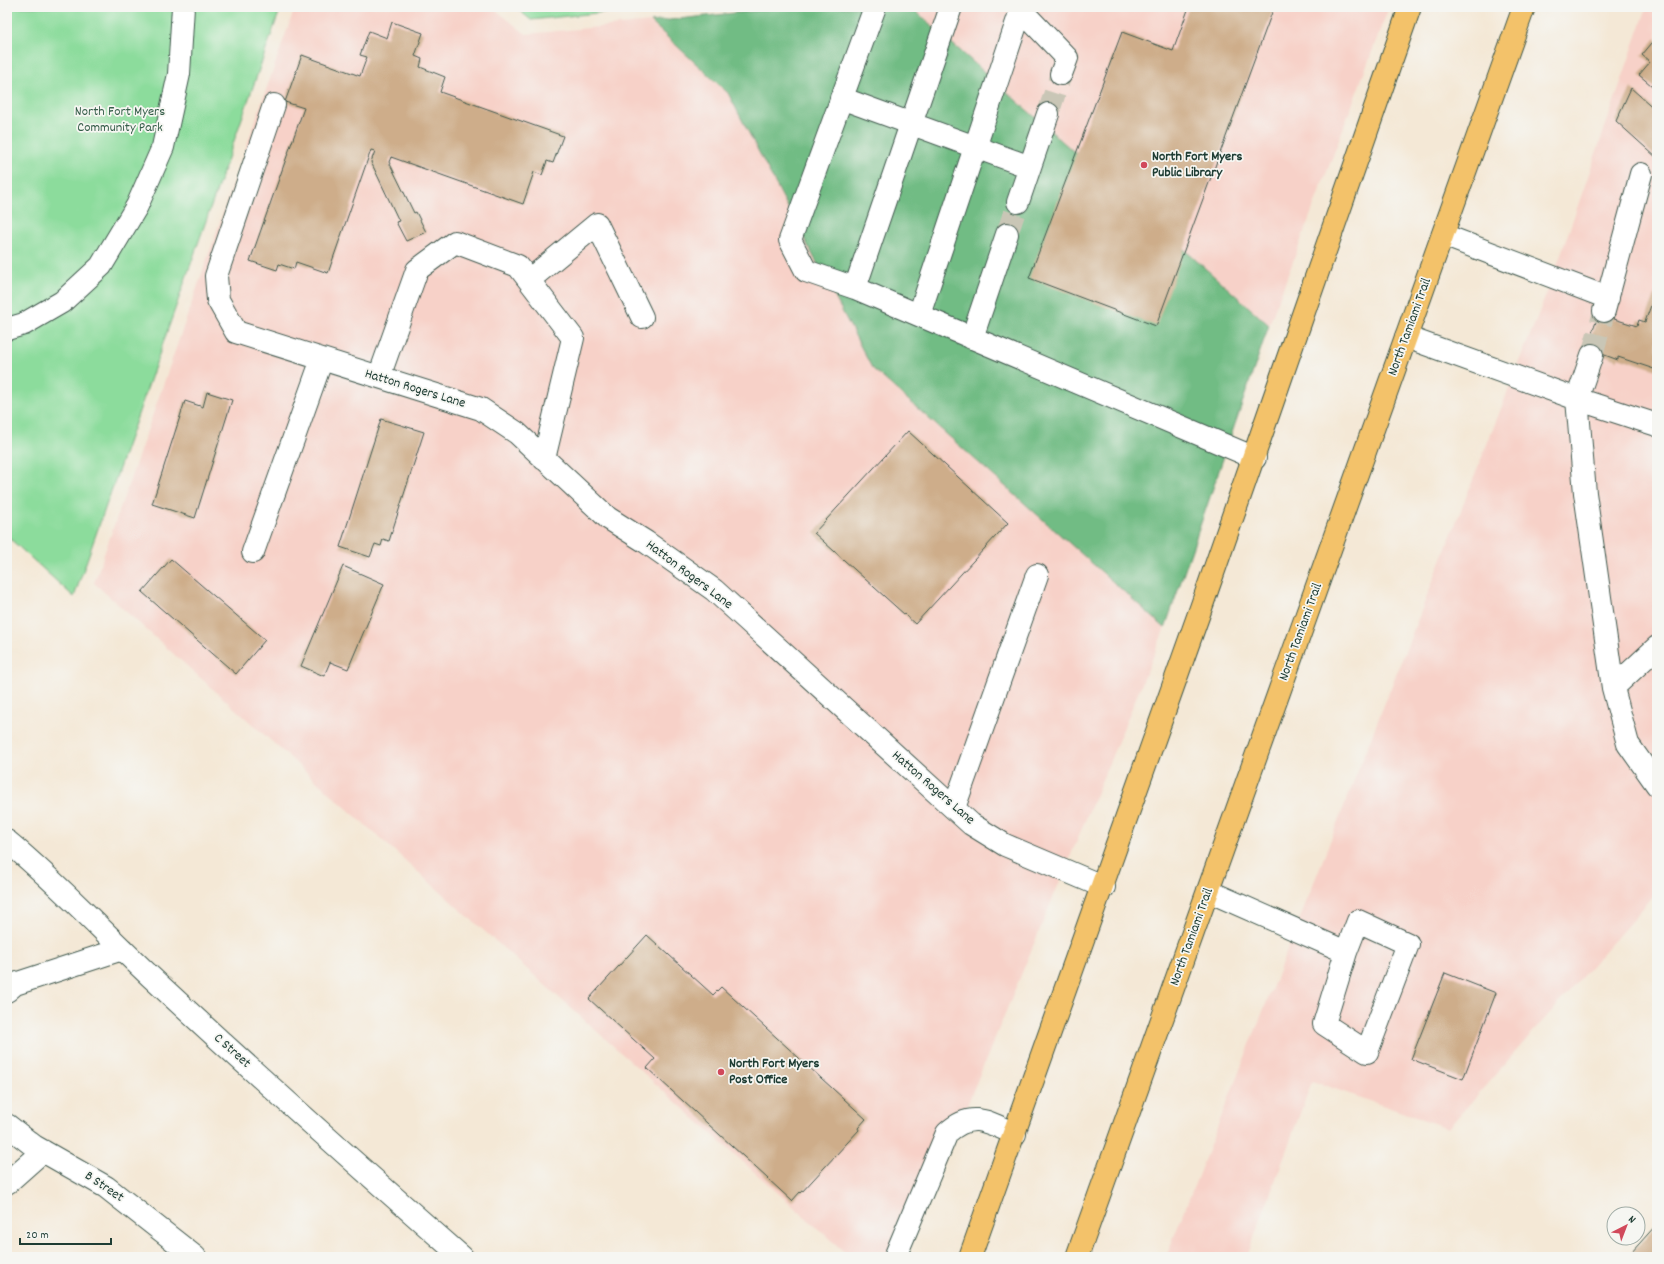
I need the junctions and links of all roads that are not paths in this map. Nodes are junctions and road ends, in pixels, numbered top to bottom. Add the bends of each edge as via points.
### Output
1 (183, 7) edge
2 (875, 7) edge
3 (951, 7) edge
4 (1410, 7) edge
5 (1524, 7) edge
6 (1021, 9) edge
7 (1062, 74) tunnel mouth
8 (841, 98) junction
9 (274, 105) dead end
10 (1048, 114) tunnel mouth
11 (911, 124) junction
12 (975, 148) junction
13 (1030, 167) junction
14 (1641, 174) dead end
15 (1018, 202) tunnel mouth
16 (1007, 234) tunnel mouth
17 (1443, 235) junction
18 (529, 280) junction
19 (855, 288) junction
20 (919, 315) junction
21 (642, 317) dead end
22 (7, 329) edge
23 (1406, 336) junction
24 (972, 338) junction
25 (1592, 355) tunnel mouth
26 (322, 359) junction
27 (379, 377) junction
28 (1577, 398) junction
29 (1657, 425) edge
30 (1255, 458) junction
31 (544, 459) junction
32 (253, 552) dead end
33 (1037, 575) dead end
34 (1657, 647) edge
35 (1613, 688) junction
36 (1657, 785) edge
37 (954, 808) junction
38 (7, 841) edge
39 (1104, 887) junction
40 (1208, 891) junction
41 (122, 949) junction
42 (1346, 952) junction
43 (7, 991) edge
44 (7, 1125) edge
45 (1015, 1134) junction
46 (43, 1151) junction
47 (7, 1183) edge
48 (195, 1257) edge
49 (462, 1257) edge
50 (895, 1257) edge
51 (970, 1257) edge
52 (1077, 1257) edge

1 - 22 street via 179,74 163,147 137,206 101,266 62,302 24,324
2 - 8 street
3 - 11 street
4 - 30 main road
5 - 17 main road, North Tamiami Trail
6 - 7 street via 1067,58
6 - 12 street
8 - 11 street
8 - 19 street via 790,240 806,271
9 - 26 street, Hatton Rogers Lane via 216,276 218,300 236,332
10 - 13 street
11 - 12 street
11 - 19 street
12 - 13 street
12 - 20 street
13 - 15 street
14 - 17 street via 1606,305
16 - 24 street
17 - 23 main road, North Tamiami Trail
18 - 21 street via 597,224
18 - 27 street via 518,266 455,242 417,270
18 - 31 street via 573,338
19 - 20 street
20 - 24 street
23 - 28 street
23 - 40 main road, North Tamiami Trail
24 - 30 street
25 - 28 street
26 - 27 street, Hatton Rogers Lane
26 - 32 street
27 - 31 street, Hatton Rogers Lane via 480,409 517,433
28 - 29 street
28 - 35 street via 1585,493
30 - 39 main road
31 - 37 street, Hatton Rogers Lane via 608,518 714,590
33 - 37 street
34 - 35 street
35 - 36 street via 1628,744
37 - 39 street, Hatton Rogers Lane via 971,824 1004,845
38 - 41 street, C Street
39 - 45 main road
40 - 42 street
40 - 52 main road, North Tamiami Trail
41 - 43 street via 15,984
41 - 49 street, C Street via 375,1181
42 - 42 street via 1324,1024 1367,1052 1408,944 1358,921
44 - 46 street, B Street
45 - 50 street via 980,1119 958,1123 947,1133
45 - 51 main road
46 - 47 street
46 - 48 street, B Street via 106,1187

